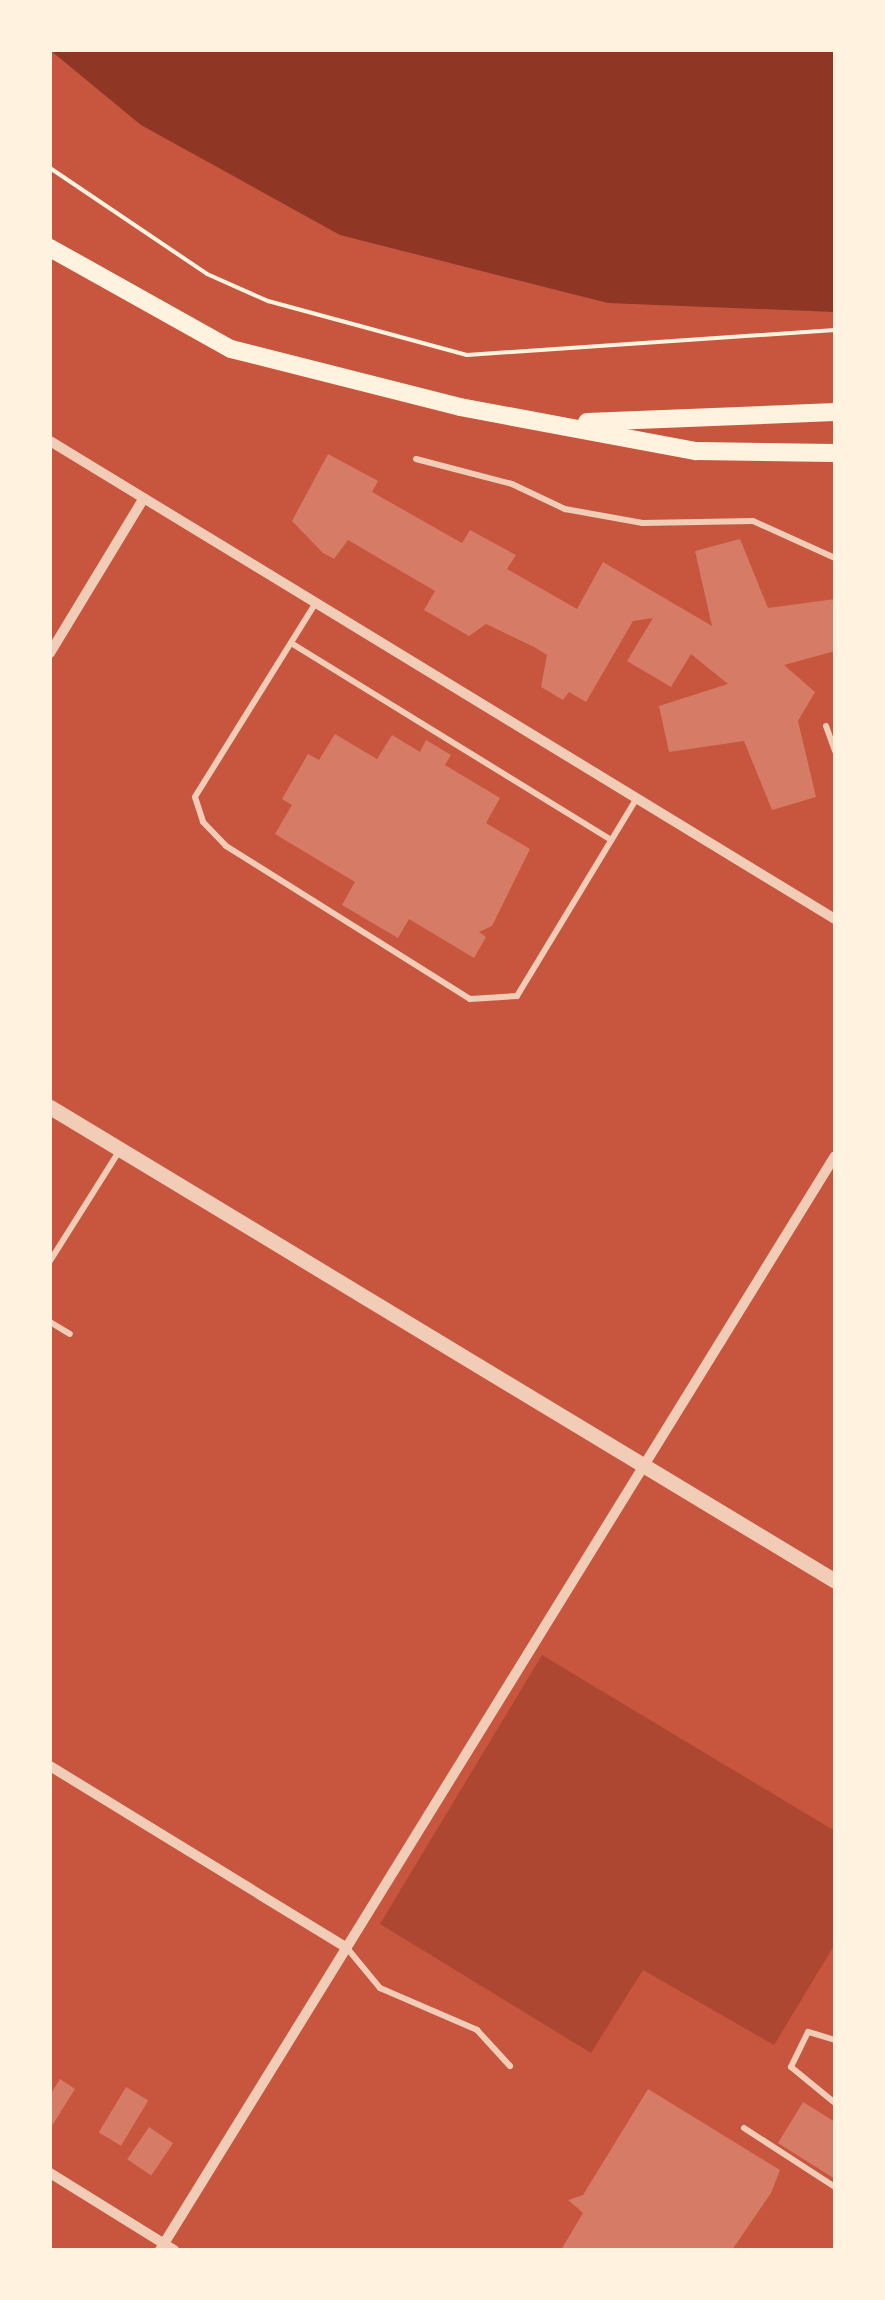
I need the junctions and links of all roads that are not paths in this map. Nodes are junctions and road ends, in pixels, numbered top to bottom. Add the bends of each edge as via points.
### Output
1 (50, 248) edge
2 (835, 412) edge
3 (566, 424) junction
4 (50, 441) edge
5 (835, 453) edge
6 (416, 459) dead end
7 (144, 498) junction
8 (835, 558) edge
9 (316, 603) junction
10 (291, 643) junction
11 (50, 653) edge
12 (826, 726) dead end
13 (835, 751) edge
14 (637, 798) junction
15 (612, 840) junction
16 (835, 919) edge
17 (50, 1106) edge
18 (121, 1149) junction
19 (835, 1156) edge
20 (50, 1261) edge
21 (50, 1322) edge
22 (70, 1334) dead end
23 (643, 1462) junction
24 (835, 1581) edge
25 (50, 1766) edge
26 (347, 1948) junction
27 (835, 2040) edge
28 (510, 2066) dead end
29 (835, 2103) edge
30 (744, 2128) dead end
31 (50, 2174) edge
32 (835, 2187) edge
33 (166, 2248) edge

1 - 3 main road via 231,350
2 - 3 main road
3 - 5 main road via 696,451
4 - 7 street
6 - 8 lane via 512,484 565,509 644,523 753,522
7 - 9 street
7 - 11 street
9 - 10 lane
9 - 14 street
10 - 15 lane
10 - 15 lane via 195,797 203,822 226,846 470,999 517,996
12 - 13 lane
14 - 15 lane
14 - 16 street
17 - 18 street
18 - 20 lane
18 - 23 street
19 - 23 street
21 - 22 lane
23 - 24 street
23 - 26 street
25 - 26 street
26 - 28 lane via 380,1988 477,2030
26 - 33 street
27 - 29 lane via 808,2032 791,2067
30 - 32 lane
31 - 33 street

